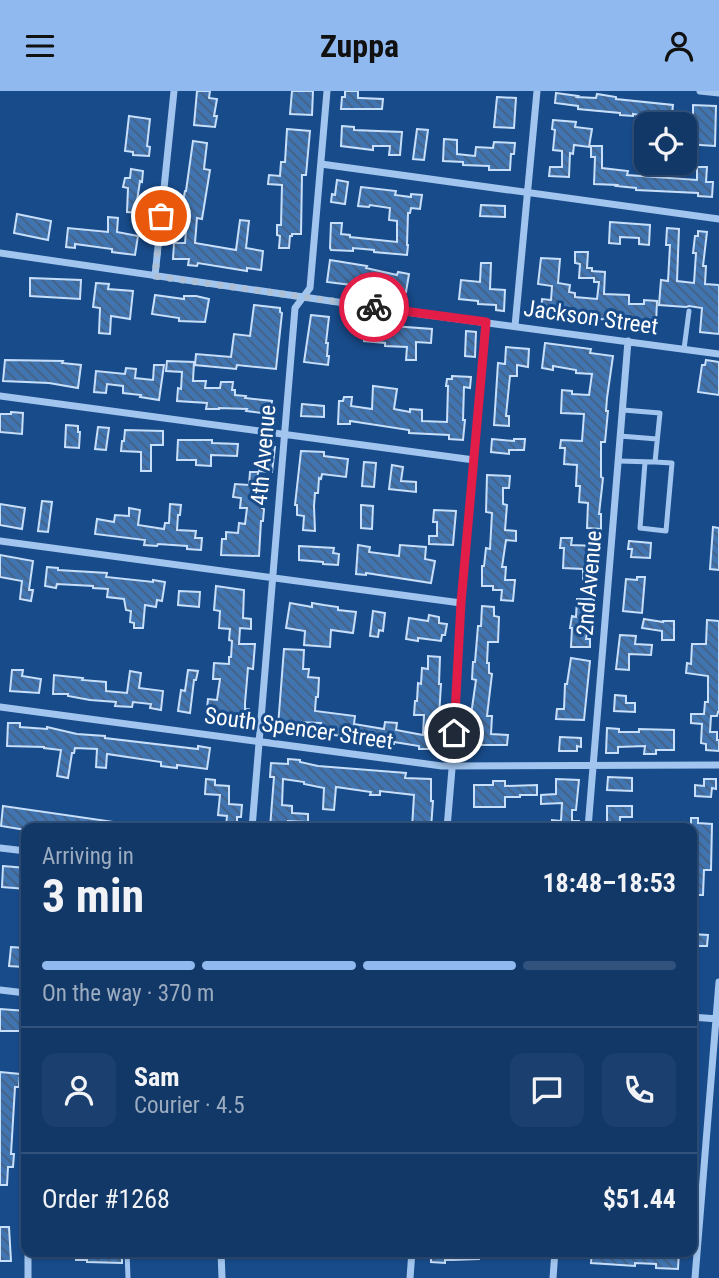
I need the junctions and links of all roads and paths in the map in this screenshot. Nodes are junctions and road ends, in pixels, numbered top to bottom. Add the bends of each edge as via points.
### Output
1 (174, 91) edge
2 (327, 91) edge
3 (537, 91) edge
4 (701, 91) edge
5 (719, 93) edge
6 (321, 164) junction
7 (528, 193) junction
8 (719, 219) edge
9 (0, 253) edge
10 (155, 276) junction
11 (303, 297) junction
12 (689, 311) dead end
13 (486, 322) junction
14 (515, 326) junction
15 (628, 341) junction
16 (684, 349) junction
17 (719, 353) edge
18 (0, 396) edge
19 (623, 409) junction
20 (284, 434) junction
21 (620, 436) junction
22 (657, 439) junction
23 (474, 460) junction
24 (618, 461) junction
25 (645, 462) junction
26 (655, 462) junction
27 (0, 541) edge
28 (273, 577) junction
29 (461, 603) junction
30 (0, 708) edge
31 (260, 742) junction
32 (719, 765) edge
33 (593, 766) junction
34 (452, 767) junction
35 (252, 823) edge
36 (447, 823) edge
37 (588, 823) edge
38 (0, 848) edge
39 (21, 850) edge
40 (719, 982) edge
41 (0, 990) edge
42 (21, 992) edge
43 (697, 1017) edge
44 (717, 1019) edge
45 (697, 1254) edge
46 (28, 1257) edge
47 (127, 1257) edge
48 (221, 1257) edge
49 (412, 1257) edge
50 (555, 1257) edge
51 (697, 1257) edge
52 (28, 1278) edge
53 (128, 1278) edge
54 (222, 1278) edge
55 (410, 1278) edge
56 (553, 1278) edge
57 (695, 1278) edge

1 - 10 street
2 - 6 street, 4th Avenue
3 - 7 street
4 - 5 street
6 - 7 street
6 - 11 street, 4th Avenue via 310,288
7 - 8 street
7 - 14 street
9 - 10 street, Jackson Street
10 - 11 street, Jackson Street
11 - 13 street, Jackson Street
11 - 20 street, 4th Avenue via 295,308
12 - 16 lane
13 - 14 street, Jackson Street
13 - 23 street
14 - 15 street, Jackson Street
15 - 16 street, Jackson Street
15 - 19 street, 2nd Avenue
16 - 17 street, Jackson Street
18 - 20 street
19 - 21 street, 2nd Avenue
19 - 22 lane via 660,413
20 - 23 street
20 - 28 street, 4th Avenue
21 - 22 lane
21 - 24 street, 2nd Avenue
22 - 26 lane
23 - 29 street
24 - 25 lane
24 - 33 street, 2nd Avenue
25 - 26 lane
25 - 26 lane via 640,528 666,531 671,463
27 - 28 street
28 - 29 street
28 - 31 street, 4th Avenue
29 - 34 street
30 - 31 street, South Spencer Street
31 - 34 street, South Spencer Street
31 - 35 street, 4th Avenue
32 - 33 street, South Spencer Street
33 - 34 street, South Spencer Street
33 - 37 street, 2nd Avenue
34 - 36 street
38 - 39 street
40 - 44 street
41 - 42 street
43 - 44 street
44 - 45 street
46 - 52 street
47 - 53 lane
48 - 54 street
49 - 55 street
50 - 56 street
51 - 57 street

